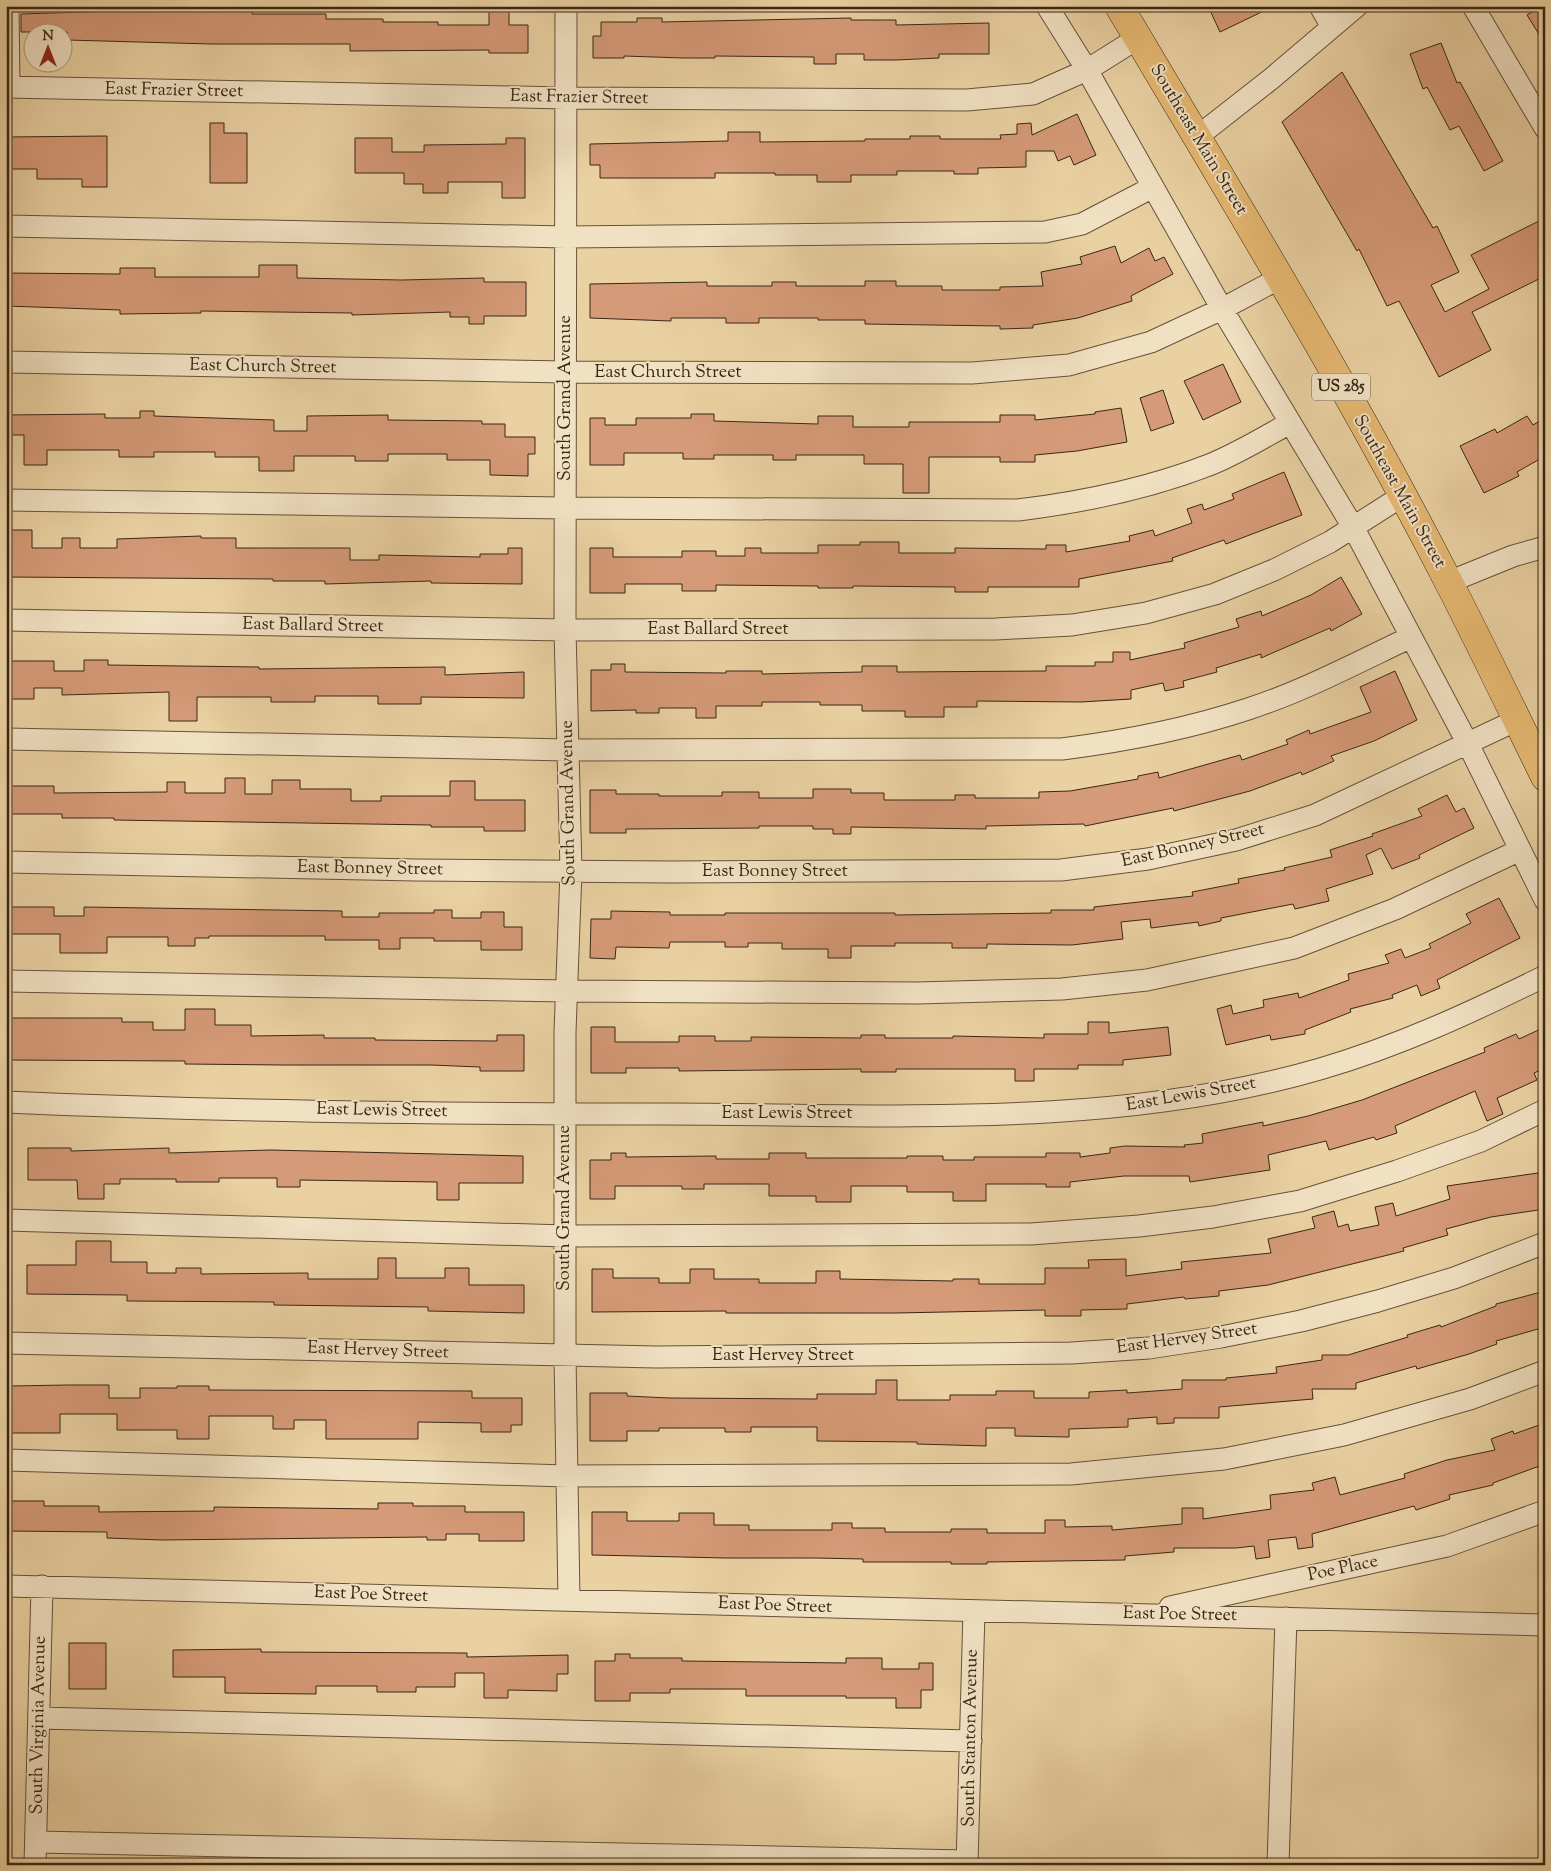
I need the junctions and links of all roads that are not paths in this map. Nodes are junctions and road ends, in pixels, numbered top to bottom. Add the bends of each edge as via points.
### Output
1 (8, 6) edge
2 (566, 6) edge
3 (1047, 6) edge
4 (1119, 6) edge
5 (1320, 6) edge
6 (1357, 6) edge
7 (1473, 6) edge
8 (1332, 27) junction
9 (1138, 38) junction
10 (1087, 70) junction
11 (8, 87) edge
12 (566, 98) junction
13 (1545, 128) edge
14 (1196, 137) junction
15 (1153, 188) junction
16 (6, 226) edge
17 (566, 237) junction
18 (1280, 278) junction
19 (1222, 309) junction
20 (6, 362) edge
21 (566, 372) junction
22 (1290, 423) junction
23 (1402, 496) junction
24 (6, 500) edge
25 (565, 508) junction
26 (1353, 527) junction
27 (1545, 547) edge
28 (1449, 582) junction
29 (6, 620) edge
30 (565, 630) junction
31 (1411, 637) junction
32 (1517, 720) junction
33 (6, 739) edge
34 (1468, 744) junction
35 (568, 750) junction
36 (1545, 777) edge
37 (1520, 850) junction
38 (6, 862) edge
39 (571, 871) junction
40 (1545, 900) edge
41 (1545, 976) edge
42 (6, 981) edge
43 (567, 991) junction
44 (6, 1102) edge
45 (1545, 1110) edge
46 (565, 1114) junction
47 (6, 1220) edge
48 (565, 1236) junction
49 (1545, 1243) edge
50 (6, 1343) edge
51 (565, 1356) junction
52 (1545, 1371) edge
53 (6, 1460) edge
54 (567, 1476) junction
55 (1545, 1511) edge
56 (6, 1586) edge
57 (42, 1586) junction
58 (569, 1600) junction
59 (974, 1611) junction
60 (1138, 1614) junction
61 (1286, 1618) junction
62 (1545, 1625) edge
63 (39, 1718) junction
64 (970, 1741) junction
65 (36, 1842) junction
66 (466, 1858) edge
67 (968, 1863) edge
68 (35, 1865) edge
69 (1278, 1865) edge

1 - 11 street
2 - 12 street, South Grand Avenue
3 - 10 street
4 - 9 main road, Southeast Main Street / US 285
5 - 8 street
6 - 8 street
7 - 13 street
8 - 14 street
9 - 10 street, East Frazier Street
9 - 14 main road, Southeast Main Street / US 285
10 - 12 street, East Frazier Street via 1033,94 968,100
10 - 15 street
11 - 12 street, East Frazier Street
12 - 17 street, South Grand Avenue
14 - 18 main road, Southeast Main Street / US 285
15 - 17 street via 1082,224 1045,232
15 - 19 street
16 - 17 street
17 - 21 street, South Grand Avenue
18 - 19 street, East Church Street
18 - 23 main road, Southeast Main Street / US 285
19 - 21 street, East Church Street via 1151,342 1069,365 972,373
19 - 22 street
20 - 21 street, East Church Street
21 - 25 street, South Grand Avenue
22 - 25 street via 1211,464 1136,490 1077,503 1018,510
22 - 26 street
23 - 26 street, East Ballard Street
23 - 28 main road, Southeast Main Street / US 285
24 - 25 street
25 - 30 street, South Grand Avenue
26 - 30 street, East Ballard Street via 1274,570 1215,594 1146,613 1072,625 996,630
26 - 31 street
27 - 28 street
28 - 32 main road, Southeast Main Street / US 285
29 - 30 street, East Ballard Street
30 - 35 street, South Grand Avenue
31 - 34 street
31 - 35 street via 1325,678 1248,709 1108,743 1062,749 1008,750
32 - 34 street, East Bonney Street
32 - 36 main road, Southeast Main Street / US 285
33 - 35 street
34 - 37 street
34 - 39 street, East Bonney Street via 1315,815 1236,840 1148,860 1061,870
35 - 39 street, South Grand Avenue
37 - 40 street
37 - 43 street via 1395,909 1294,948 1147,980 1062,989 917,993
38 - 39 street, East Bonney Street
39 - 43 street, South Grand Avenue
41 - 46 street, East Lewis Street via 1421,1034 1321,1069 1118,1108 1015,1114
42 - 43 street
43 - 46 street, South Grand Avenue
44 - 46 street, East Lewis Street
45 - 48 street via 1481,1141 1397,1172 1300,1201 1213,1217 1031,1234
46 - 48 street, South Grand Avenue
47 - 48 street
48 - 51 street, South Grand Avenue
49 - 51 street, East Hervey Street via 1454,1278 1378,1301 1301,1321 1149,1348 1071,1353
50 - 51 street, East Hervey Street
51 - 54 street, South Grand Avenue
52 - 54 street via 1470,1399 1344,1435 1224,1459 1071,1474
53 - 54 street
54 - 58 street, South Grand Avenue
55 - 60 street, Poe Place via 1447,1546
56 - 57 street, East Poe Street
57 - 58 street, East Poe Street
57 - 63 street, South Virginia Avenue
58 - 59 street, East Poe Street
59 - 60 street, East Poe Street
59 - 64 street, South Stanton Avenue
60 - 61 street, East Poe Street
61 - 62 street, East Poe Street
61 - 69 street
63 - 64 street
63 - 65 street, South Virginia Avenue
64 - 67 street, South Stanton Avenue
65 - 66 street
65 - 68 street, South Virginia Avenue
66 - 67 street

